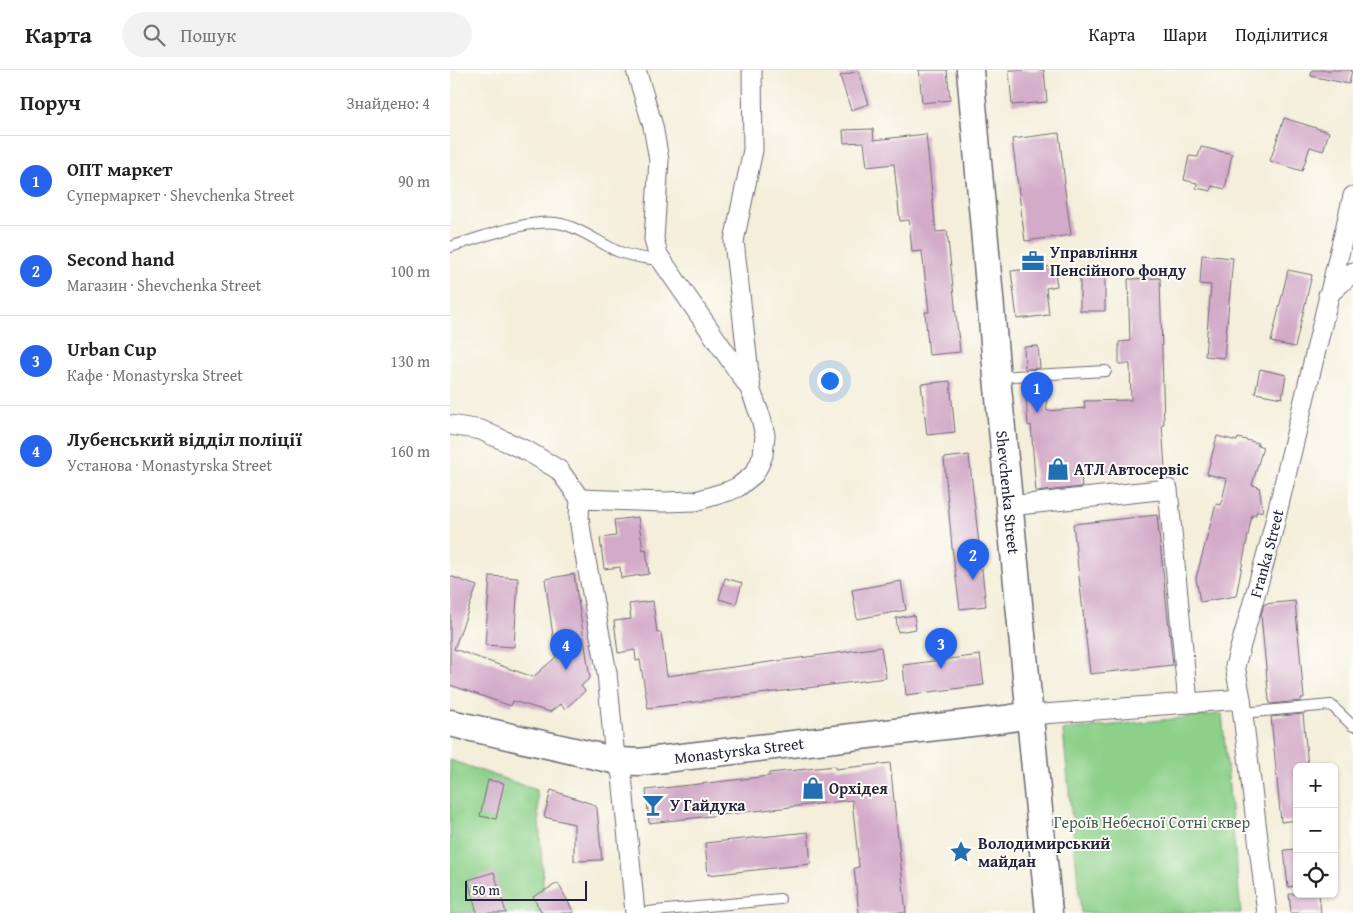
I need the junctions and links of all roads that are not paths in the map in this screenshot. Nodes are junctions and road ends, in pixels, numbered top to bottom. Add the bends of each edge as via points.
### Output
1 (636, 70) edge
2 (752, 70) edge
3 (970, 70) edge
4 (1353, 196) edge
5 (450, 247) edge
6 (662, 260) junction
7 (1353, 272) edge
8 (1328, 295) junction
9 (1106, 371) dead end
10 (997, 378) junction
11 (751, 390) junction
12 (450, 425) edge
13 (580, 499) junction
14 (1009, 506) junction
15 (1188, 703) junction
16 (1242, 706) junction
17 (1030, 715) junction
18 (450, 723) edge
19 (1353, 726) edge
20 (618, 761) junction
21 (780, 899) dead end
22 (635, 913) edge
23 (644, 913) edge
24 (1049, 913) edge
25 (1267, 913) edge

1 - 6 street via 653,126 659,160 654,239
2 - 11 street via 753,150 734,241
3 - 10 main road, Shevchenka Street
4 - 8 street, Franka Street
5 - 6 lane via 528,224 550,223 563,224 633,257
6 - 11 street
7 - 8 street
8 - 16 street, Franka Street via 1270,542 1236,666
9 - 10 lane
10 - 14 main road, Shevchenka Street
11 - 13 street via 761,418 765,445 756,469 738,487 696,501
12 - 13 street via 481,430 529,452 559,470
13 - 20 street via 582,539 607,673
14 - 15 street via 1168,489
14 - 17 main road, Shevchenka Street
15 - 16 street
15 - 17 street
16 - 19 lane via 1331,705
16 - 25 street, Franka Street
17 - 20 main road, Monastyrska Street via 639,762
17 - 24 main road, Shevchenka Street
18 - 20 main road, Monastyrska Street
20 - 22 street
21 - 23 lane

